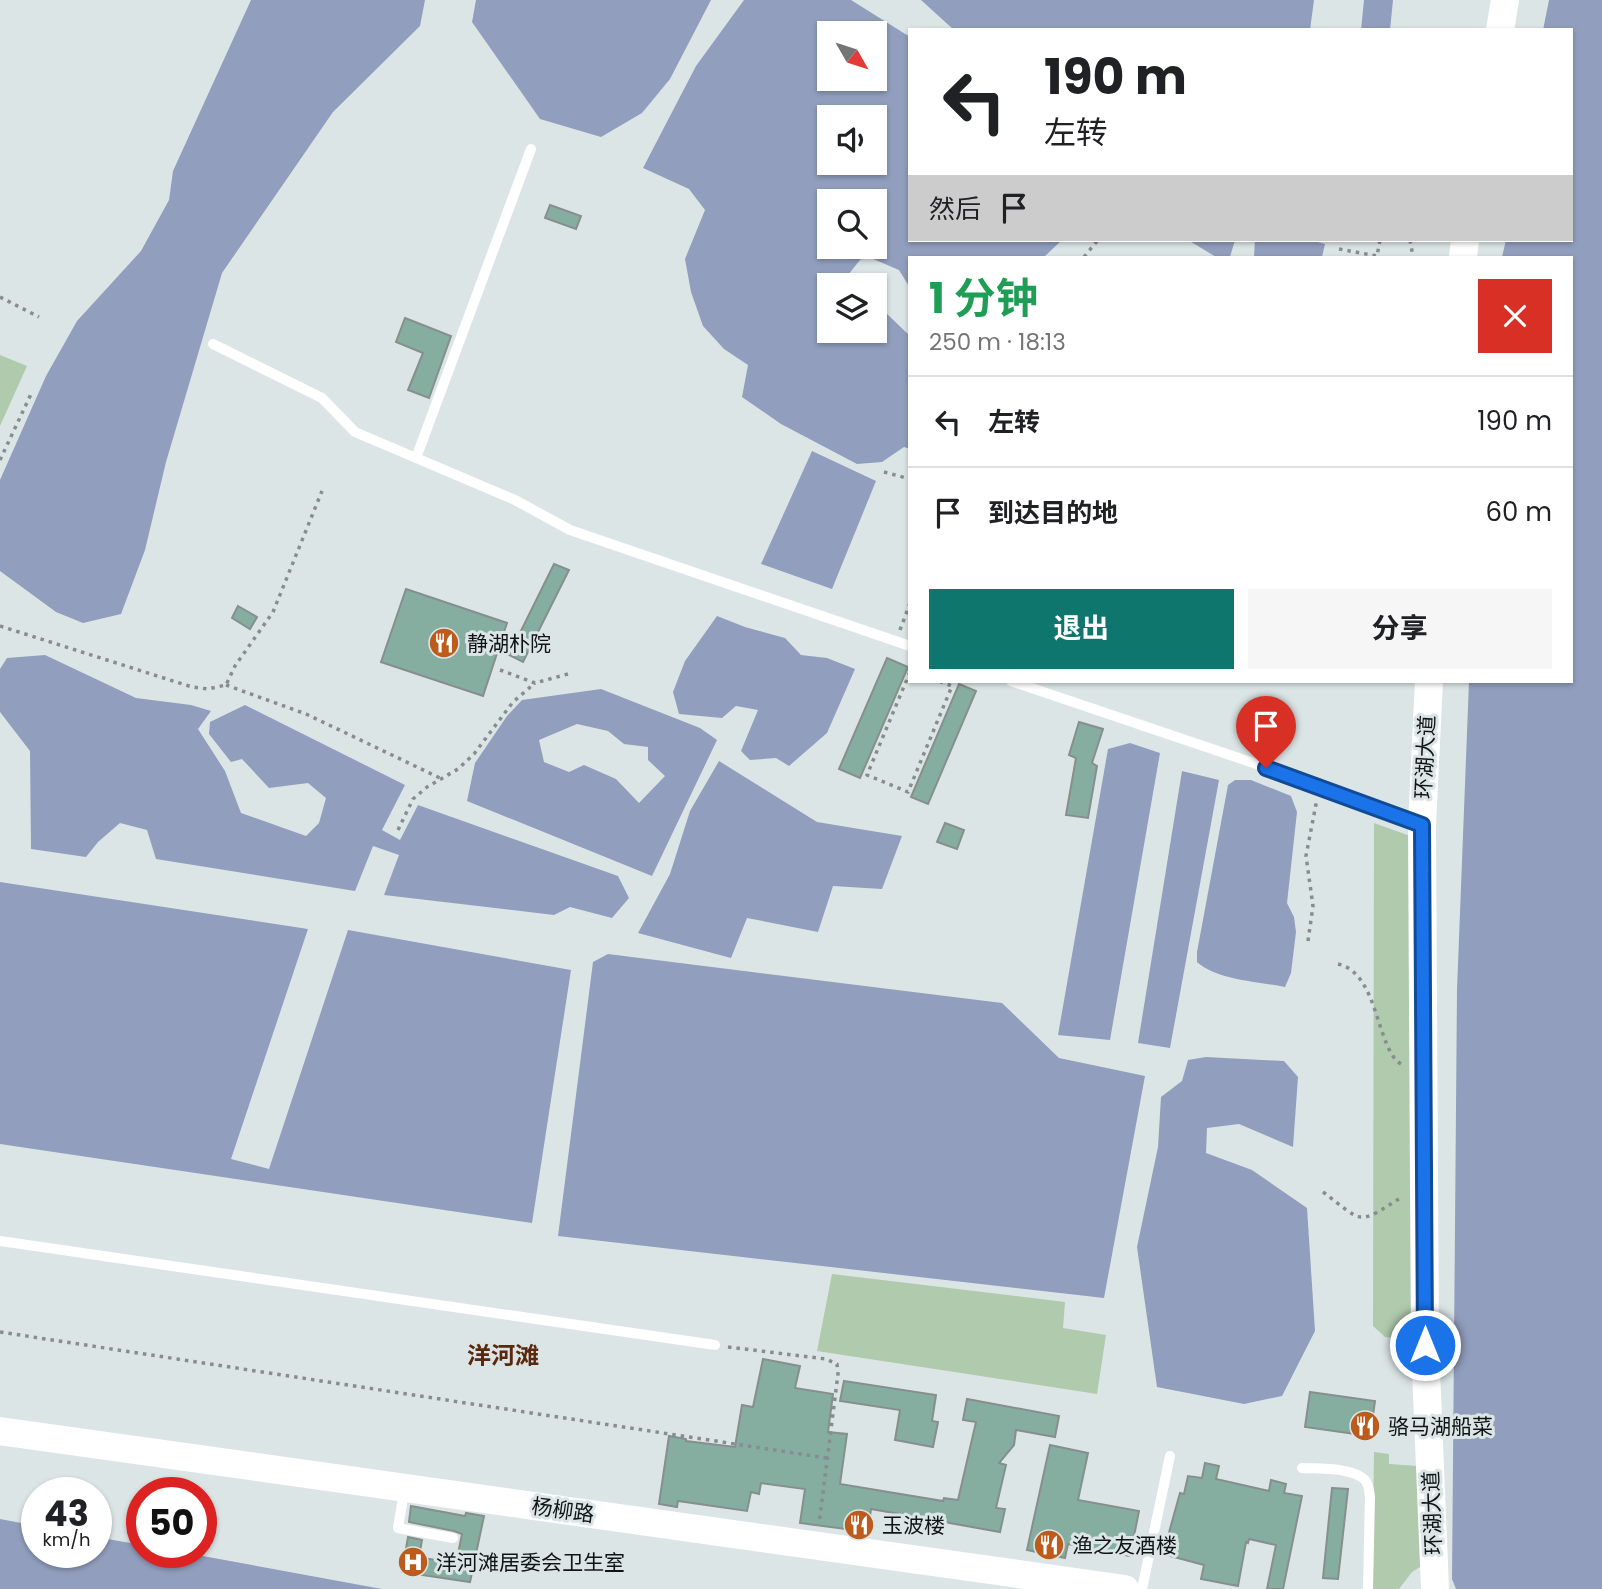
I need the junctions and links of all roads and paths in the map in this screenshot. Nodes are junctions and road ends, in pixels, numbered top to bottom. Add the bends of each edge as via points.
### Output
1 (1505, 0) edge
2 (1500, 28) edge
3 (531, 149) dead end
4 (1096, 242) edge
5 (1339, 249) dead end
6 (1085, 256) edge
7 (1377, 256) edge
8 (0, 297) edge
9 (39, 317) dead end
10 (213, 344) dead end
11 (32, 392) dead end
12 (416, 458) junction
13 (0, 460) edge
14 (884, 472) dead end
15 (908, 478) edge
16 (322, 491) dead end
17 (908, 608) edge
18 (0, 625) edge
19 (896, 641) junction
20 (908, 645) edge
21 (500, 670) dead end
22 (568, 674) dead end
23 (908, 677) edge
24 (536, 683) junction
25 (944, 683) edge
26 (1018, 683) edge
27 (1429, 683) edge
28 (226, 685) junction
29 (442, 779) junction
30 (1320, 787) junction
31 (1422, 825) junction
32 (398, 830) dead end
33 (1308, 941) dead end
34 (1338, 964) dead end
35 (1423, 1065) junction
36 (1424, 1183) junction
37 (1323, 1192) dead end
38 (0, 1241) edge
39 (0, 1332) edge
40 (716, 1345) joint
41 (0, 1431) edge
42 (1170, 1456) dead end
43 (827, 1458) junction
44 (1302, 1468) dead end
45 (404, 1488) junction
46 (453, 1538) dead end
47 (816, 1546) junction
48 (1125, 1589) edge
49 (1142, 1589) edge
50 (1368, 1589) edge
51 (1435, 1589) edge

1 - 2 street
3 - 12 lane
4 - 6 path
5 - 7 path
8 - 9 path
10 - 12 lane via 322,398 355,432
11 - 13 path
12 - 19 lane via 516,500 570,530
14 - 15 path
16 - 28 path via 273,612
17 - 19 path
18 - 28 path via 192,687
19 - 20 lane
21 - 24 path
22 - 24 path
23 - 25 path via 867,775 908,792 952,686
24 - 29 path via 513,702 474,754
26 - 30 lane
27 - 31 street, 环湖大道
28 - 29 path via 306,714
29 - 32 path via 413,799
30 - 31 lane
30 - 33 path via 1306,856 1313,906
31 - 35 street, 环湖大道
34 - 35 path via 1347,966 1361,981 1392,1057 1398,1063
35 - 36 street, 环湖大道
36 - 37 path via 1363,1219
36 - 51 street, 环湖大道
38 - 40 lane
39 - 43 path
40 - 43 path via 837,1364
41 - 45 street, 杨柳路
42 - 49 lane
43 - 47 path
44 - 50 lane via 1349,1472 1368,1485
45 - 46 lane via 398,1528
45 - 47 street, 杨柳路
47 - 48 street, 杨柳路

